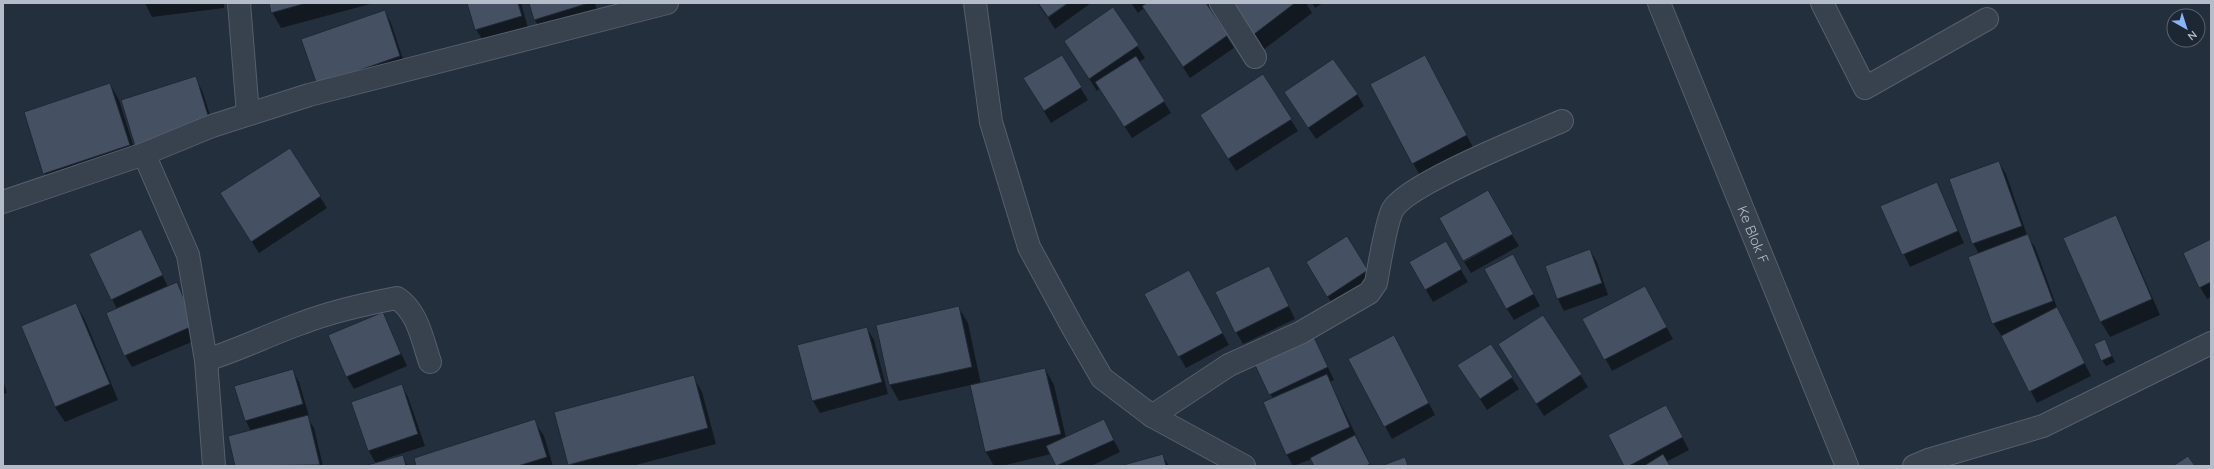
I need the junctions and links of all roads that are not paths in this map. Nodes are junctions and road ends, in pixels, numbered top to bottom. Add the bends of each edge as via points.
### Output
1 (239, 3) edge
2 (667, 3) edge
3 (975, 3) edge
4 (1221, 3) edge
5 (1659, 3) edge
6 (1822, 3) edge
7 (1987, 19) dead end
8 (1255, 57) dead end
9 (248, 114) junction
10 (1562, 120) dead end
11 (144, 154) junction
12 (3, 202) edge
13 (2211, 343) edge
14 (206, 360) junction
15 (430, 362) dead end
16 (1152, 416) junction
17 (214, 466) edge
18 (1244, 466) edge
19 (1847, 466) edge
20 (1914, 466) edge

1 - 9 street
2 - 9 street via 308,95
3 - 16 street via 991,122 1029,247 1102,378
4 - 8 street
5 - 19 street, Ke Blok F
6 - 7 street via 1865,88
9 - 11 street
10 - 16 street via 1426,183 1402,200 1393,210 1376,283 1369,293 1300,333 1229,365
11 - 12 street
11 - 14 street via 188,255
13 - 20 street via 2043,426
14 - 15 street via 354,306 397,298 414,314
14 - 17 street
16 - 18 street

